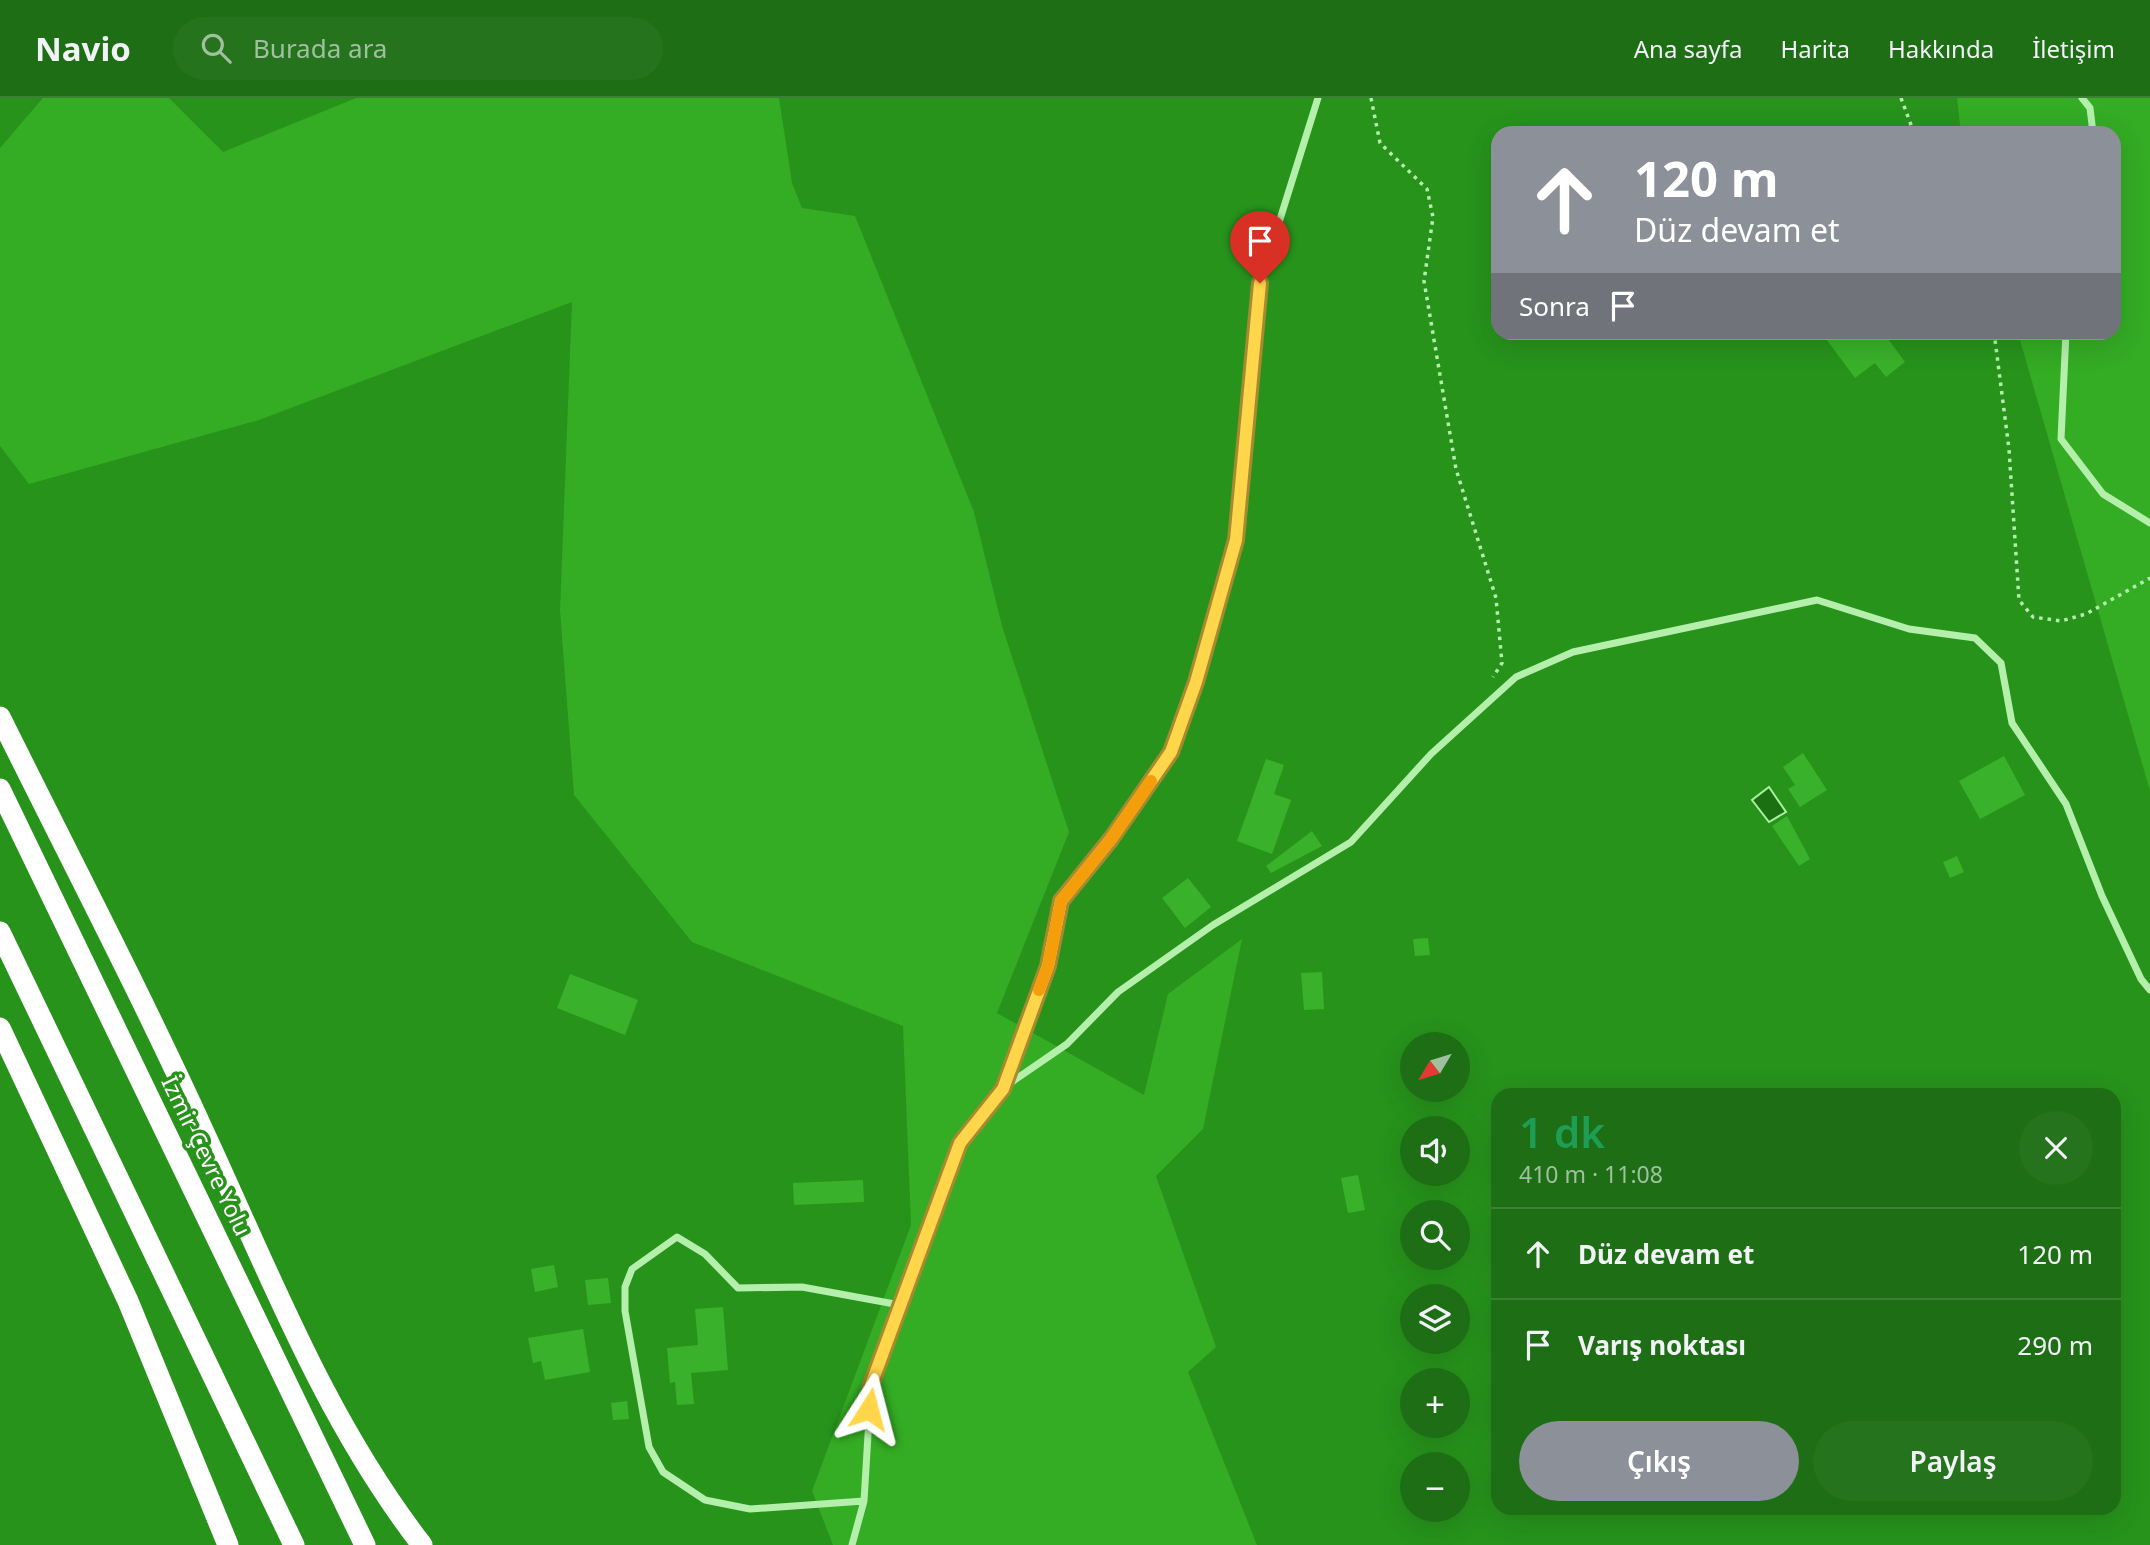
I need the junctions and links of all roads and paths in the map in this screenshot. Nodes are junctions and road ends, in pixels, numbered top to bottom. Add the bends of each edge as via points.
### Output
1 (1318, 98) edge
2 (1371, 98) edge
3 (1901, 98) edge
4 (2082, 98) edge
5 (1911, 126) edge
6 (2092, 126) edge
7 (1995, 340) edge
8 (2066, 340) edge
9 (2150, 523) edge
10 (2150, 578) edge
11 (1488, 686) dead end
12 (0, 717) edge
13 (0, 789) edge
14 (0, 932) edge
15 (2150, 990) edge
16 (0, 1028) edge
17 (1003, 1089) junction
18 (900, 1305) junction
19 (864, 1501) junction
20 (228, 1545) edge
21 (294, 1545) edge
22 (365, 1545) edge
23 (422, 1545) edge
24 (852, 1545) edge

1 - 17 street via 1260,283 1236,540 1196,682 1171,752 1061,901 1048,966
2 - 11 path via 1380,143 1427,189 1433,216 1424,281 1456,469 1496,598 1501,632 1502,663
3 - 5 path
4 - 6 street via 2090,108
7 - 10 path via 2009,449 2019,600 2033,617 2060,621 2086,614
8 - 9 street via 2061,439 2103,494
12 - 23 highway via 192,1105 296,1339 375,1481
13 - 22 highway, İzmir Çevre Yolu
14 - 21 highway
15 - 17 street via 2102,896 2066,804 2012,723 2001,663 1975,638 1909,629 1817,600 1573,652 1516,677 1431,754 1351,842 1213,925 1118,992 1067,1044
16 - 20 highway via 128,1301
17 - 18 street via 960,1143
18 - 19 street via 871,1385
18 - 19 street via 802,1287 738,1288 705,1254 677,1237 632,1269 625,1287 625,1311 649,1447 663,1472 705,1500 750,1509
19 - 24 street

